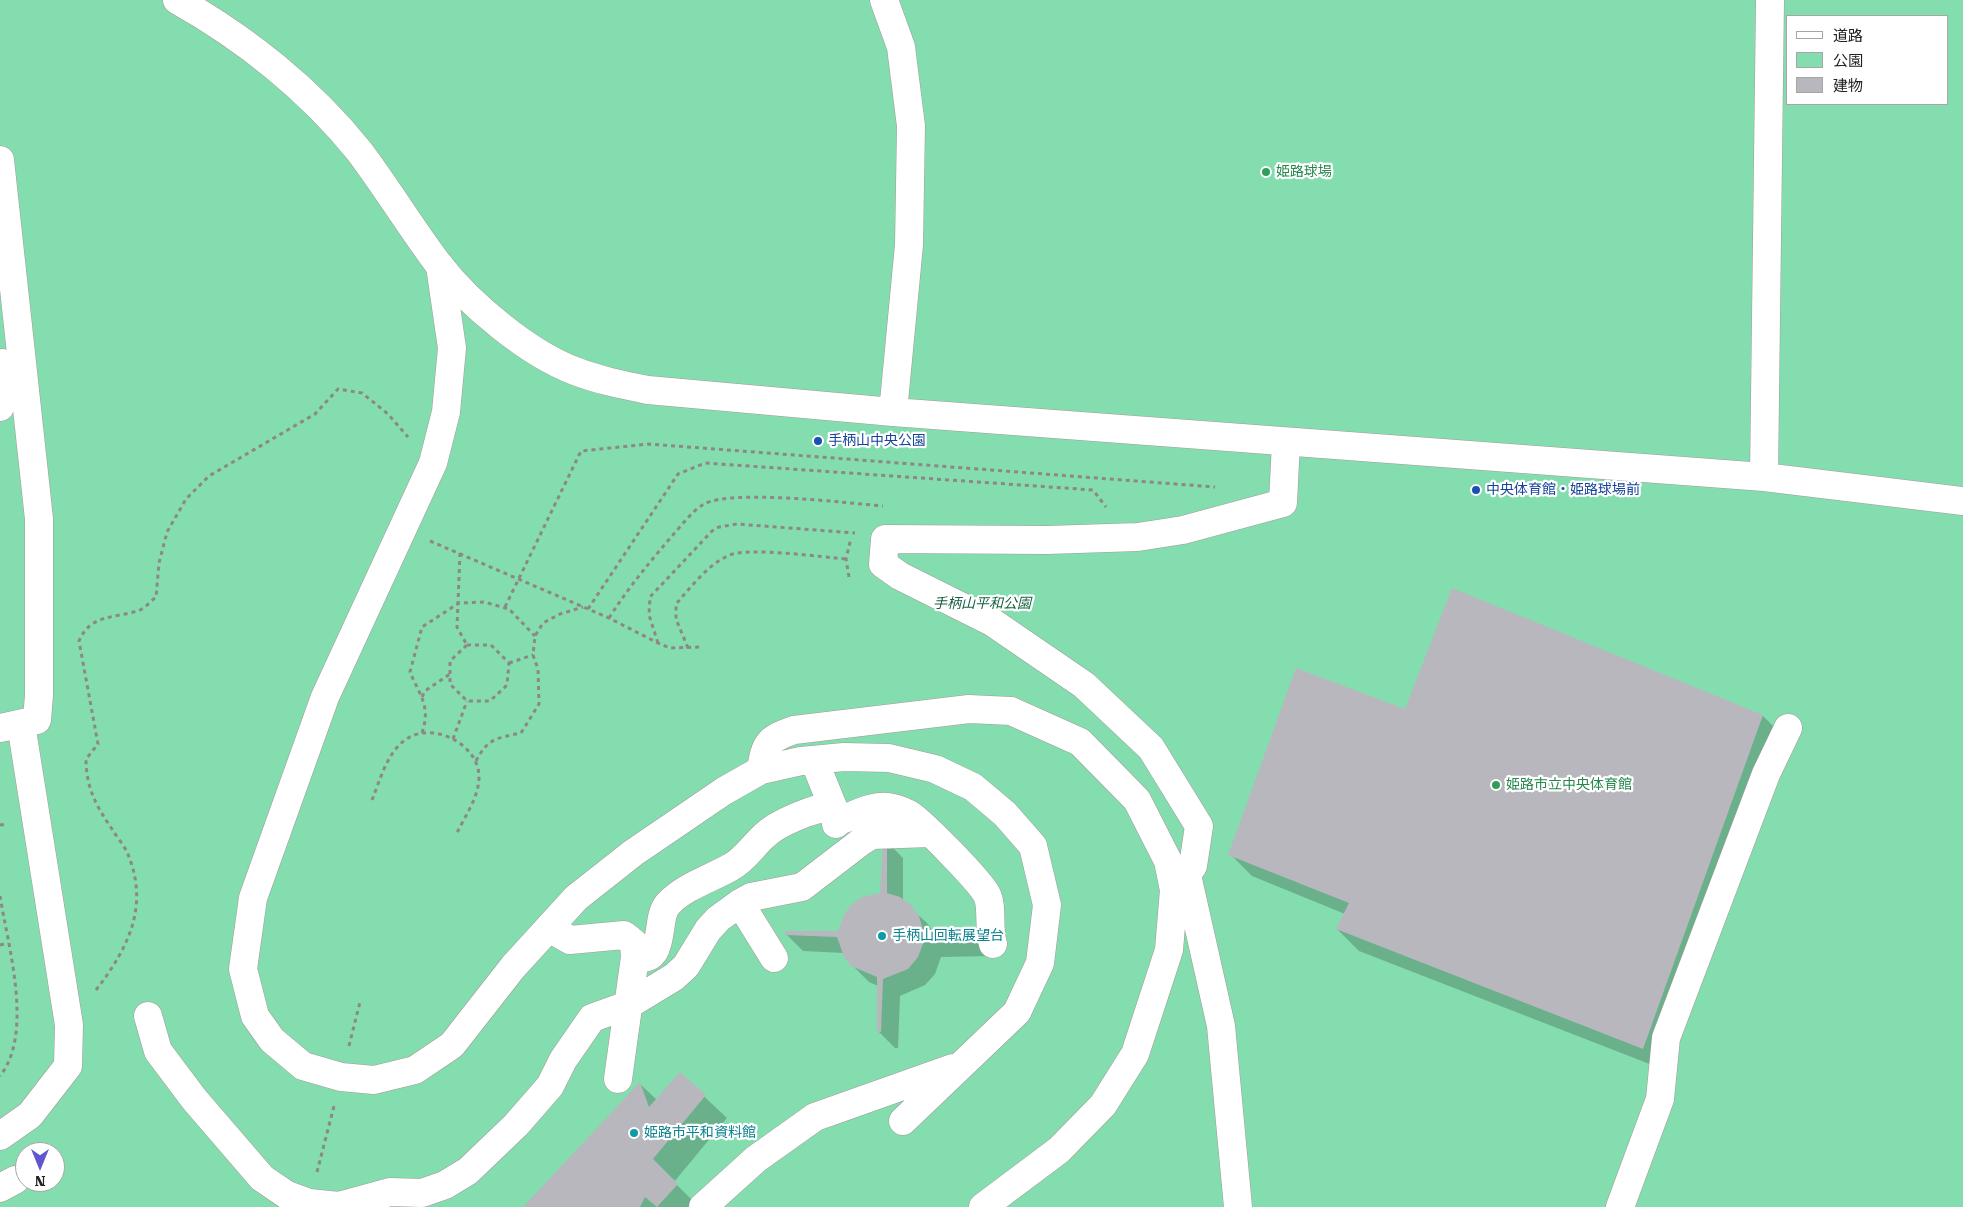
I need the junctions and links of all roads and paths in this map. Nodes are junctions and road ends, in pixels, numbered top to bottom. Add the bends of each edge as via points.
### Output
1 (177, 0) edge
2 (884, 0) edge
3 (1770, 0) edge
4 (0, 160) edge
5 (440, 266) junction
6 (2, 363) dead end
7 (0, 408) edge
8 (27, 411) junction
9 (893, 412) junction
10 (1286, 442) junction
11 (432, 467) junction
12 (1764, 477) junction
13 (1221, 488) dead end
14 (1963, 502) edge
15 (890, 506) dead end
16 (403, 530) junction
17 (853, 533) junction
18 (885, 538) junction
19 (1123, 538) junction
20 (460, 552) junction
21 (846, 559) junction
22 (849, 577) dead end
23 (519, 578) junction
24 (459, 603) junction
25 (505, 607) junction
26 (583, 607) junction
27 (588, 609) junction
28 (609, 618) junction
29 (535, 636) junction
30 (658, 644) junction
31 (467, 645) junction
32 (701, 647) dead end
33 (688, 648) junction
34 (533, 655) junction
35 (509, 663) junction
36 (450, 674) junction
37 (422, 697) junction
38 (467, 701) junction
39 (10, 726) edge
40 (1788, 728) dead end
41 (422, 733) junction
42 (453, 740) junction
43 (814, 760) junction
44 (476, 761) junction
45 (761, 770) junction
46 (372, 800) dead end
47 (834, 815) junction
48 (457, 833) dead end
49 (930, 833) junction
50 (830, 865) junction
51 (1181, 883) junction
52 (0, 896) edge
53 (740, 903) junction
54 (549, 928) junction
55 (8, 943) junction
56 (992, 944) dead end
57 (0, 945) edge
58 (635, 957) junction
59 (774, 958) dead end
60 (628, 1005) junction
61 (148, 1016) dead end
62 (70, 1025) junction
63 (960, 1066) junction
64 (0, 1076) edge
65 (618, 1078) dead end
66 (903, 1121) dead end
67 (0, 1136) edge
68 (984, 1206) edge
69 (703, 1207) edge
70 (1238, 1207) edge
71 (1620, 1207) edge

1 - 5 street via 268,60 323,112 358,150
2 - 9 street via 901,47 911,126 909,245
3 - 12 street
4 - 8 street
5 - 9 street via 481,309 533,350 573,371 648,390
5 - 11 street via 452,348 446,412
6 - 7 street via 3,398
7 - 8 street
8 - 39 street via 39,519 39,695 37,720
9 - 10 street
10 - 12 street
10 - 19 street via 1283,503 1183,530
11 - 16 street
11 - 62 path via 376,404 362,393 338,389 315,414 209,476 186,499 167,532 159,563 156,598 142,609 95,621 84,629 79,641 98,744 86,758 86,779 97,807 126,851 138,889 128,941 117,962
12 - 14 street
13 - 23 path via 649,444 582,451
15 - 28 path via 751,497 720,499 704,504 682,524 628,588
16 - 20 path
16 - 54 street via 326,697 253,898 243,969 255,1016 272,1040 303,1066 341,1077 374,1080 415,1070 452,1045 513,967
17 - 18 path
17 - 21 path
17 - 30 path via 736,524 719,527 650,598 649,615
18 - 19 street
18 - 51 street via 883,564 900,576 992,622 1084,685 1151,748 1200,826 1194,866
19 - 27 path via 1094,490 705,463 678,474
20 - 23 path
20 - 24 path
21 - 22 path
21 - 33 path via 744,551 714,564 676,604 676,619
23 - 25 path
23 - 26 path
24 - 25 path via 484,602
24 - 31 path via 457,627
24 - 37 path via 422,627 410,672
25 - 29 path
26 - 27 path
26 - 29 path via 542,623
27 - 28 path
28 - 30 path
29 - 34 path
30 - 33 path
31 - 35 path via 491,645
31 - 36 path via 450,661
32 - 33 path
34 - 35 path
34 - 44 path via 538,669 539,704 521,733 493,740 484,746
35 - 38 path via 507,685 490,701
36 - 37 path via 425,691
36 - 38 path via 450,684
37 - 41 path via 426,721
38 - 42 path
39 - 62 street
40 - 71 street via 1766,774 1666,1038 1660,1099
41 - 42 path
41 - 46 path via 405,740 392,754
42 - 44 path via 461,743
43 - 45 street
43 - 47 street
43 - 63 street via 889,758 935,769 973,787 1005,814 1033,846 1047,904 1040,963 1017,1012
44 - 48 path via 478,790
45 - 51 street via 764,749 774,737 794,730 969,709 1011,711 1080,742 1136,800
45 - 54 street via 724,791 633,853 576,898
47 - 49 street via 887,807 909,814
47 - 50 street
47 - 58 street via 816,810 774,828 738,862 676,897 662,912 659,941 654,953
49 - 50 street via 872,836
49 - 56 street via 988,896
50 - 53 street via 802,886 751,897
51 - 68 street via 1169,950 1135,1054 1103,1105 1059,1150
51 - 70 street via 1221,1026
52 - 55 path
53 - 59 street
53 - 60 street via 718,918 682,971
54 - 58 street via 570,940 624,935 634,943
55 - 57 path
55 - 64 path via 19,1013 13,1056
58 - 60 street
60 - 61 street via 592,1018 563,1060 550,1086 468,1171 445,1185 422,1193 390,1192 339,1206 309,1203 288,1195 262,1178 194,1099 158,1051
60 - 65 street
62 - 67 street via 68,1066 30,1115
63 - 66 street
63 - 69 street via 815,1117 756,1159

